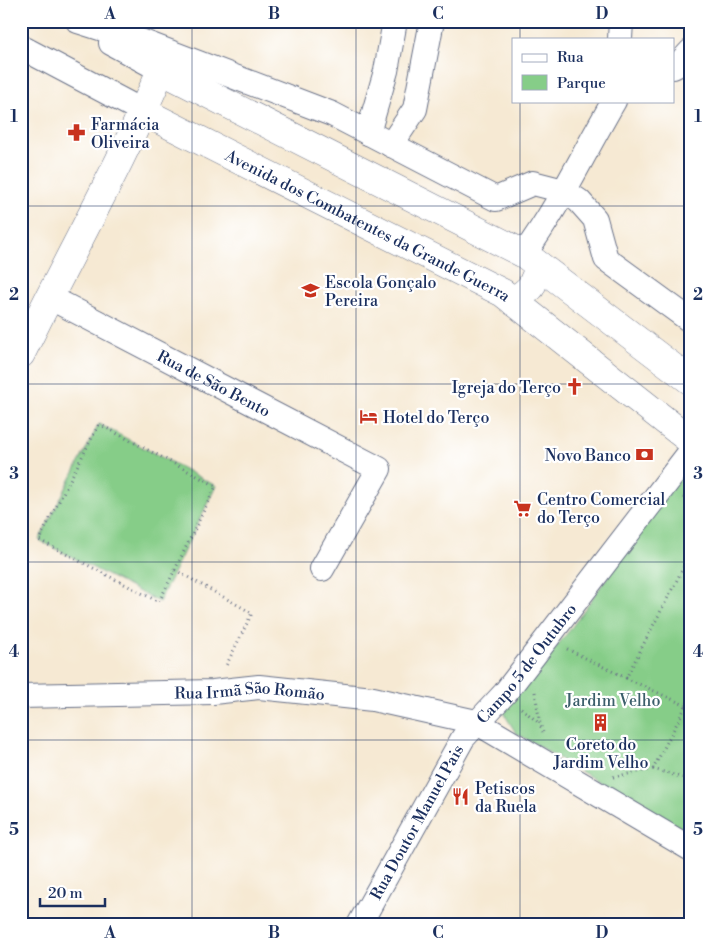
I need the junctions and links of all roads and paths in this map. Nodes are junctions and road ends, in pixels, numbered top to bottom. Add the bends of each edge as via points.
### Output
1 (72, 21) edge
2 (78, 21) edge
3 (395, 21) edge
4 (432, 21) edge
5 (21, 48) edge
6 (196, 61) junction
7 (161, 70) junction
8 (613, 102) edge
9 (144, 112) junction
10 (368, 133) junction
11 (391, 145) junction
12 (564, 191) junction
13 (525, 255) junction
14 (486, 285) junction
15 (49, 297) junction
16 (514, 302) junction
17 (691, 321) edge
18 (21, 354) edge
19 (691, 381) edge
20 (691, 441) edge
21 (691, 451) edge
22 (691, 553) edge
23 (322, 569) dead end
24 (175, 570) junction
25 (546, 638) junction
26 (626, 678) junction
27 (538, 685) dead end
28 (212, 692) junction
29 (691, 692) edge
30 (21, 696) edge
31 (519, 706) dead end
32 (686, 706) junction
33 (691, 708) edge
34 (476, 722) junction
35 (540, 724) junction
36 (546, 740) dead end
37 (653, 769) junction
38 (611, 778) dead end
39 (691, 780) edge
40 (691, 849) edge
41 (359, 925) edge

1 - 7 street
2 - 6 street
3 - 10 street via 386,71
4 - 11 street via 415,109
5 - 9 street, Avenida dos Combatentes da Grande Guerra
6 - 7 street via 177,63
6 - 10 street via 332,114
7 - 9 main road
7 - 13 main road
8 - 12 street
9 - 14 main road, Avenida dos Combatentes da Grande Guerra
9 - 15 main road
10 - 11 street
11 - 12 street via 496,199 533,183
12 - 13 street
12 - 17 street via 579,201 595,219 606,259
13 - 14 main road via 493,264
13 - 16 main road via 531,287
13 - 19 main road
14 - 16 main road, Avenida dos Combatentes da Grande Guerra
15 - 18 main road
15 - 23 street, Rua de São Bento via 379,469
16 - 20 main road, Avenida dos Combatentes da Grande Guerra
21 - 25 street, Campo 5 de Outubro
22 - 26 path
24 - 24 path via 159,602 39,540 99,424 216,486
24 - 28 path via 252,613
25 - 26 path
25 - 34 street, Campo 5 de Outubro via 505,693
26 - 32 path
27 - 35 path via 535,692
28 - 30 street, Rua Irmã São Romão
28 - 34 street, Rua Irmã São Romão via 259,687 373,699
29 - 32 path
31 - 35 path
32 - 33 path
32 - 37 path
34 - 40 street, Campo 5 de Outubro
34 - 41 street, Rua Doutor Manuel Pais via 463,738
35 - 36 path
37 - 38 path
37 - 39 path

